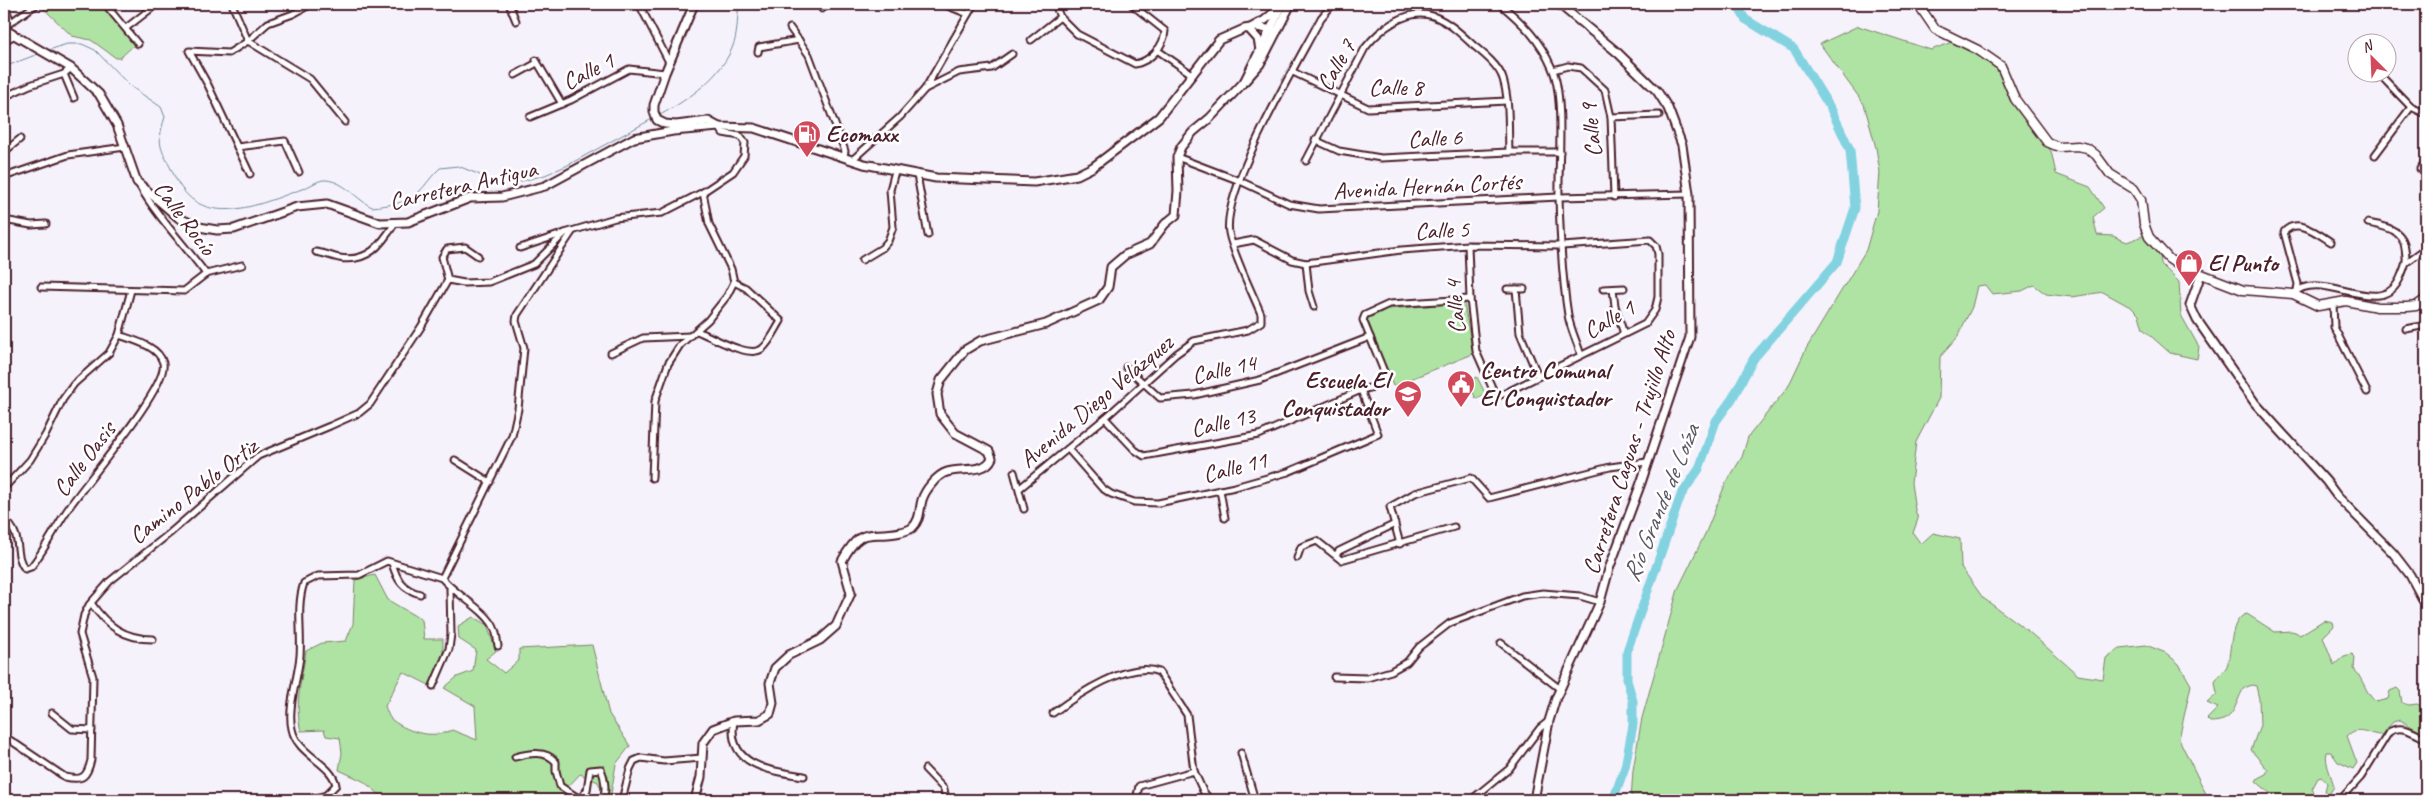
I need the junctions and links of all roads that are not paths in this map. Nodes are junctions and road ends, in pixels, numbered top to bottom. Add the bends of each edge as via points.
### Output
1 (4, 4) edge
2 (37, 4) edge
3 (105, 4) edge
4 (157, 4) edge
5 (232, 4) edge
6 (311, 4) edge
7 (510, 4) edge
8 (639, 4) edge
9 (694, 4) edge
10 (828, 4) edge
11 (943, 4) edge
12 (974, 4) edge
13 (1056, 4) edge
14 (1131, 4) edge
15 (1283, 4) edge
16 (1291, 4) edge
17 (1333, 4) edge
18 (1500, 4) edge
19 (1559, 4) edge
20 (1918, 4) edge
21 (822, 9) dead end
22 (968, 14) junction
23 (1060, 17) junction
24 (516, 21) dead end
25 (12, 22) junction
26 (4, 28) edge
27 (126, 28) junction
28 (790, 28) dead end
29 (1249, 29) junction
30 (1274, 30) junction
31 (14, 35) junction
32 (799, 40) junction
33 (1031, 40) dead end
34 (4, 41) edge
35 (248, 41) junction
36 (138, 44) dead end
37 (1157, 50) junction
38 (1260, 51) junction
39 (758, 52) dead end
40 (1012, 54) dead end
41 (669, 62) junction
42 (71, 68) junction
43 (1553, 70) junction
44 (1293, 72) junction
45 (665, 73) junction
46 (64, 74) junction
47 (515, 75) dead end
48 (1193, 76) junction
49 (1244, 82) junction
50 (2387, 82) edge
51 (924, 89) junction
52 (1338, 95) junction
53 (4, 96) edge
54 (74, 98) dead end
55 (1507, 101) junction
56 (562, 104) junction
57 (2412, 107) junction
58 (2426, 114) edge
59 (1659, 115) dead end
60 (530, 117) dead end
61 (1611, 117) junction
62 (345, 122) dead end
63 (719, 127) junction
64 (20, 139) dead end
65 (1315, 140) junction
66 (125, 147) junction
67 (237, 147) junction
68 (4, 152) edge
69 (1509, 152) junction
70 (1560, 152) junction
71 (2375, 155) dead end
72 (844, 156) junction
73 (1178, 157) junction
74 (852, 160) junction
75 (1306, 161) dead end
76 (2426, 161) edge
77 (2420, 169) dead end
78 (895, 171) junction
79 (298, 172) dead end
80 (250, 174) dead end
81 (917, 175) junction
82 (4, 177) edge
83 (1240, 181) junction
84 (137, 182) junction
85 (703, 192) junction
86 (1688, 194) junction
87 (1559, 197) junction
88 (1614, 197) junction
89 (4, 220) edge
90 (396, 223) junction
91 (2368, 223) dead end
92 (46, 224) dead end
93 (572, 232) junction
94 (565, 233) junction
95 (928, 235) dead end
96 (2330, 242) dead end
97 (1233, 244) junction
98 (1468, 246) junction
99 (1562, 246) junction
100 (1656, 246) joint
101 (520, 248) dead end
102 (2426, 248) edge
103 (316, 252) dead end
104 (478, 256) dead end
105 (862, 260) dead end
106 (1306, 262) junction
107 (2407, 262) junction
108 (242, 265) dead end
109 (206, 274) junction
110 (2200, 274) junction
111 (448, 280) junction
112 (734, 282) junction
113 (41, 287) dead end
114 (1524, 288) dead end
115 (1624, 288) dead end
116 (1507, 289) dead end
117 (1516, 289) junction
118 (1613, 289) junction
119 (131, 290) junction
120 (1604, 290) dead end
121 (2295, 292) junction
122 (1470, 299) junction
123 (2426, 299) edge
124 (2332, 303) junction
125 (1314, 307) dead end
126 (2426, 325) edge
127 (2406, 329) dead end
128 (697, 331) junction
129 (1624, 334) junction
130 (119, 335) junction
131 (690, 336) junction
132 (1370, 337) junction
133 (611, 354) dead end
134 (1582, 355) junction
135 (1126, 367) dead end
136 (1538, 376) junction
137 (1144, 384) junction
138 (1361, 390) junction
139 (1494, 392) joint
140 (2367, 392) dead end
141 (1105, 418) junction
142 (1068, 448) junction
143 (455, 460) dead end
144 (1647, 462) junction
145 (1014, 472) dead end
146 (652, 478) dead end
147 (490, 482) junction
148 (4, 488) edge
149 (1020, 488) junction
150 (1220, 490) junction
151 (1024, 509) dead end
152 (1225, 518) dead end
153 (5, 520) edge
154 (1394, 524) junction
155 (1454, 527) dead end
156 (1400, 544) junction
157 (1336, 555) junction
158 (1297, 558) dead end
159 (392, 564) junction
160 (442, 578) junction
161 (450, 589) junction
162 (420, 594) dead end
163 (1600, 602) junction
164 (92, 603) junction
165 (2426, 605) edge
166 (153, 639) dead end
167 (1501, 643) dead end
168 (498, 646) dead end
169 (1334, 677) dead end
170 (433, 686) dead end
171 (1560, 689) junction
172 (52, 713) dead end
173 (1053, 713) dead end
174 (1549, 720) junction
175 (734, 721) junction
176 (92, 730) junction
177 (4, 736) edge
178 (2426, 739) edge
179 (1241, 754) dead end
180 (515, 757) dead end
181 (702, 758) junction
182 (925, 769) dead end
183 (1194, 771) junction
184 (804, 776) dead end
185 (603, 799) edge
186 (309, 800) edge
187 (622, 800) edge
188 (694, 800) edge
189 (946, 800) edge
190 (1136, 800) edge
191 (1210, 800) edge
192 (1255, 800) edge
193 (1471, 800) edge
194 (1534, 800) edge
195 (2340, 800) edge

1 - 25 street
2 - 25 street
3 - 27 street
4 - 27 street
5 - 35 street
6 - 35 street via 268,23
7 - 24 street
8 - 41 street
9 - 41 street
10 - 21 street
11 - 22 street
12 - 22 street
13 - 23 street
14 - 37 street via 1164,31
15 - 29 street
15 - 30 street
16 - 30 street
17 - 44 street, Avenida Diego Velázquez via 1321,18
18 - 43 street via 1526,25
19 - 86 street, Carretera Caguas - Trujillo Alto via 1618,53 1657,91 1668,108 1682,145
20 - 110 main road via 1935,29 1992,58 2001,66 2014,99 2048,142 2059,147 2087,148 2110,174 2134,189 2141,200 2149,237 2168,259
22 - 51 street
23 - 33 street
23 - 37 street via 1077,34 1127,62 1142,63
25 - 26 street
26 - 31 street
27 - 36 street
28 - 32 street
29 - 30 street
29 - 38 street via 1258,39
29 - 48 street via 1219,40
30 - 38 street
30 - 49 street via 1260,64
31 - 34 street
31 - 42 street
32 - 39 street via 758,47
32 - 72 street via 809,55 845,151
35 - 62 street via 310,79
35 - 67 street via 229,53 188,51 208,84
37 - 48 street
38 - 49 street
40 - 51 street via 992,68 959,72
41 - 45 street
42 - 46 street
42 - 66 street via 99,94 117,125
43 - 61 street, Calle 9 via 1568,66 1581,68 1605,90
43 - 70 street via 1558,99
44 - 52 street, Calle 8
44 - 83 street, Avenida Diego Velázquez via 1258,136
45 - 56 street, Calle 1 via 629,69
45 - 63 street via 654,105 657,120 676,125 708,121
46 - 53 street
46 - 54 street
47 - 56 street via 537,61
48 - 81 street via 1159,117 1077,175 1034,182
49 - 73 street via 1193,132
50 - 57 street
51 - 74 street via 900,117
52 - 55 street, Calle 8 via 1368,108
52 - 55 street, Calle 7 via 1364,48 1376,34 1398,19 1423,14 1450,25 1489,59 1503,77
52 - 65 street, Calle 7
55 - 69 street, Calle 7
56 - 60 street, Calle 1
57 - 58 street
57 - 71 street
59 - 61 street
61 - 88 street, Calle 9
63 - 72 street via 754,128
63 - 85 street via 723,133 740,136 745,143 744,156 733,172
63 - 90 street, Carretera Antigua via 634,138 545,186 502,197 470,198 408,222
64 - 68 street
65 - 69 street, Calle 6 via 1339,151 1381,158
65 - 75 street, Calle 7
66 - 82 street via 68,155
66 - 84 street
67 - 79 street via 285,141
67 - 80 street
69 - 70 street, Calle 6
70 - 87 street
72 - 74 street
73 - 83 street, Avenida Hernán Cortés
73 - 175 street via 1176,215 1150,244 1124,255 1111,267 1108,287 1099,300 1046,324 980,341 965,350 941,380 937,394 940,414 955,434 989,451 992,458 984,467 946,472 937,479 922,498 920,518 910,530 864,534 851,544 842,561 851,592 836,626 820,640 788,655 775,668 770,683 773,703 770,714 759,720
74 - 78 street
76 - 77 street
78 - 81 street
78 - 105 street via 890,190 893,227 888,241
81 - 95 street
83 - 87 street, Avenida Hernán Cortés via 1289,204 1319,209
83 - 97 street, Avenida Diego Velázquez via 1228,219
84 - 90 street, Carretera Antigua via 179,218 199,227 217,230 234,229 298,207 326,204 380,222
84 - 109 street, Calle Rocío via 150,204
85 - 93 street via 662,213 615,218
85 - 112 street via 709,224
86 - 88 street, Avenida Hernán Cortés
86 - 144 street, Carretera Caguas - Trujillo Alto via 1690,337
87 - 88 street, Avenida Hernán Cortés
87 - 99 street
89 - 92 street
90 - 103 street via 376,250 365,257 338,258
91 - 107 street via 2399,234 2405,242
93 - 94 street
93 - 147 street via 517,314 524,348 518,409 512,436
94 - 101 street
94 - 111 street via 543,256 518,272 489,282
96 - 121 street via 2305,227 2288,227 2284,232 2298,284
97 - 106 street, Calle 5 via 1254,240 1292,260
97 - 137 street, Avenida Diego Velázquez via 1261,314 1261,322 1248,330 1194,341
98 - 99 street, Calle 5
98 - 106 street, Calle 5 via 1401,250
98 - 122 street, Calle 4
99 - 100 street, Calle 5 via 1650,240
99 - 134 street via 1568,316
100 - 129 street, Calle 1 via 1658,297 1655,310 1645,324
102 - 107 street
104 - 111 street via 465,247 447,249 442,257
106 - 125 street
107 - 121 street via 2399,281 2382,294 2369,296 2330,286
108 - 109 street
109 - 119 street via 184,292
110 - 121 main road via 2243,290
110 - 165 street via 2190,305 2197,320 2255,403 2337,496 2393,553 2410,575
111 - 164 street, Camino Pablo Ortiz via 370,404 358,413 258,456 110,581
112 - 128 street via 727,296
112 - 128 street via 746,288 781,321 764,348 754,353 745,352
113 - 119 street
114 - 117 street
115 - 118 street
116 - 117 street
117 - 136 street via 1520,333
118 - 120 street
118 - 129 street
119 - 130 street
121 - 124 main road via 2312,305
122 - 132 street, Calle 13 via 1389,304 1365,315 1363,320
122 - 139 street, Calle 4 via 1476,351
123 - 124 main road via 2416,306 2407,307 2377,308 2353,301
124 - 140 street via 2334,327
126 - 127 street
128 - 131 street
129 - 134 street, Calle 1
130 - 148 street via 109,353 74,384 30,460
130 - 153 street, Calle Oasis via 140,342 157,354 163,363 161,379 129,428 70,505 31,567 25,569 19,561 16,533
131 - 133 street via 643,338
131 - 146 street via 668,364 655,401
132 - 137 street, Calle 14 via 1260,380 1194,394 1160,398
132 - 138 street, Calle 13 via 1387,380 1382,385
134 - 136 street, Calle 1
135 - 137 street, Calle 14
136 - 139 street, Calle 1 via 1501,395
137 - 141 street, Avenida Diego Velázquez
138 - 141 street, Calle 13 via 1259,434 1144,456
138 - 150 street, Calle 11 via 1378,434 1288,472
141 - 142 street, Avenida Diego Velázquez
142 - 149 street, Avenida Diego Velázquez
142 - 150 street, Calle 11 via 1102,488 1134,502 1158,503
143 - 147 street
144 - 154 street via 1610,467 1489,498 1471,478 1466,479 1415,493 1392,504
144 - 163 street, Carretera Caguas - Trujillo Alto
145 - 149 street
147 - 160 street
149 - 151 street
150 - 152 street
154 - 156 street
154 - 157 street
155 - 156 street
156 - 157 street via 1341,560
157 - 158 street via 1317,541 1301,547
159 - 160 street
159 - 162 street via 397,579 406,589
159 - 186 street via 387,561 359,575 318,576 304,583 300,594 300,656 292,729 305,752 330,772 336,785 326,795
160 - 161 street
161 - 168 street via 489,620 495,629
161 - 170 street via 449,649
163 - 169 street via 1580,596 1543,593 1522,596 1450,623 1391,671 1367,678
163 - 171 street, Carretera Caguas - Trujillo Alto
164 - 166 street via 114,628 136,638
164 - 176 street, Camino Pablo Ortiz via 84,615 80,634 93,677
167 - 171 street
171 - 174 street, Carretera Caguas - Trujillo Alto
172 - 176 street via 72,729
173 - 183 street via 1097,683 1141,669 1152,669 1159,672 1187,715
174 - 193 street via 1509,769
174 - 194 street, Carretera Caguas - Trujillo Alto
175 - 181 street via 713,729 703,744
175 - 184 street via 733,741 752,763 766,770
176 - 177 street, Camino Pablo Ortiz via 88,772 74,779 65,777
178 - 195 street via 2402,728 2389,732 2361,777
179 - 192 street
180 - 185 street via 534,753 551,757 556,762 560,786 580,799 588,790 590,770 601,769 605,780
181 - 187 street via 664,761 641,758 634,761
181 - 188 street via 701,777
182 - 189 street via 944,788
183 - 190 street via 1139,786
183 - 191 street via 1202,791

